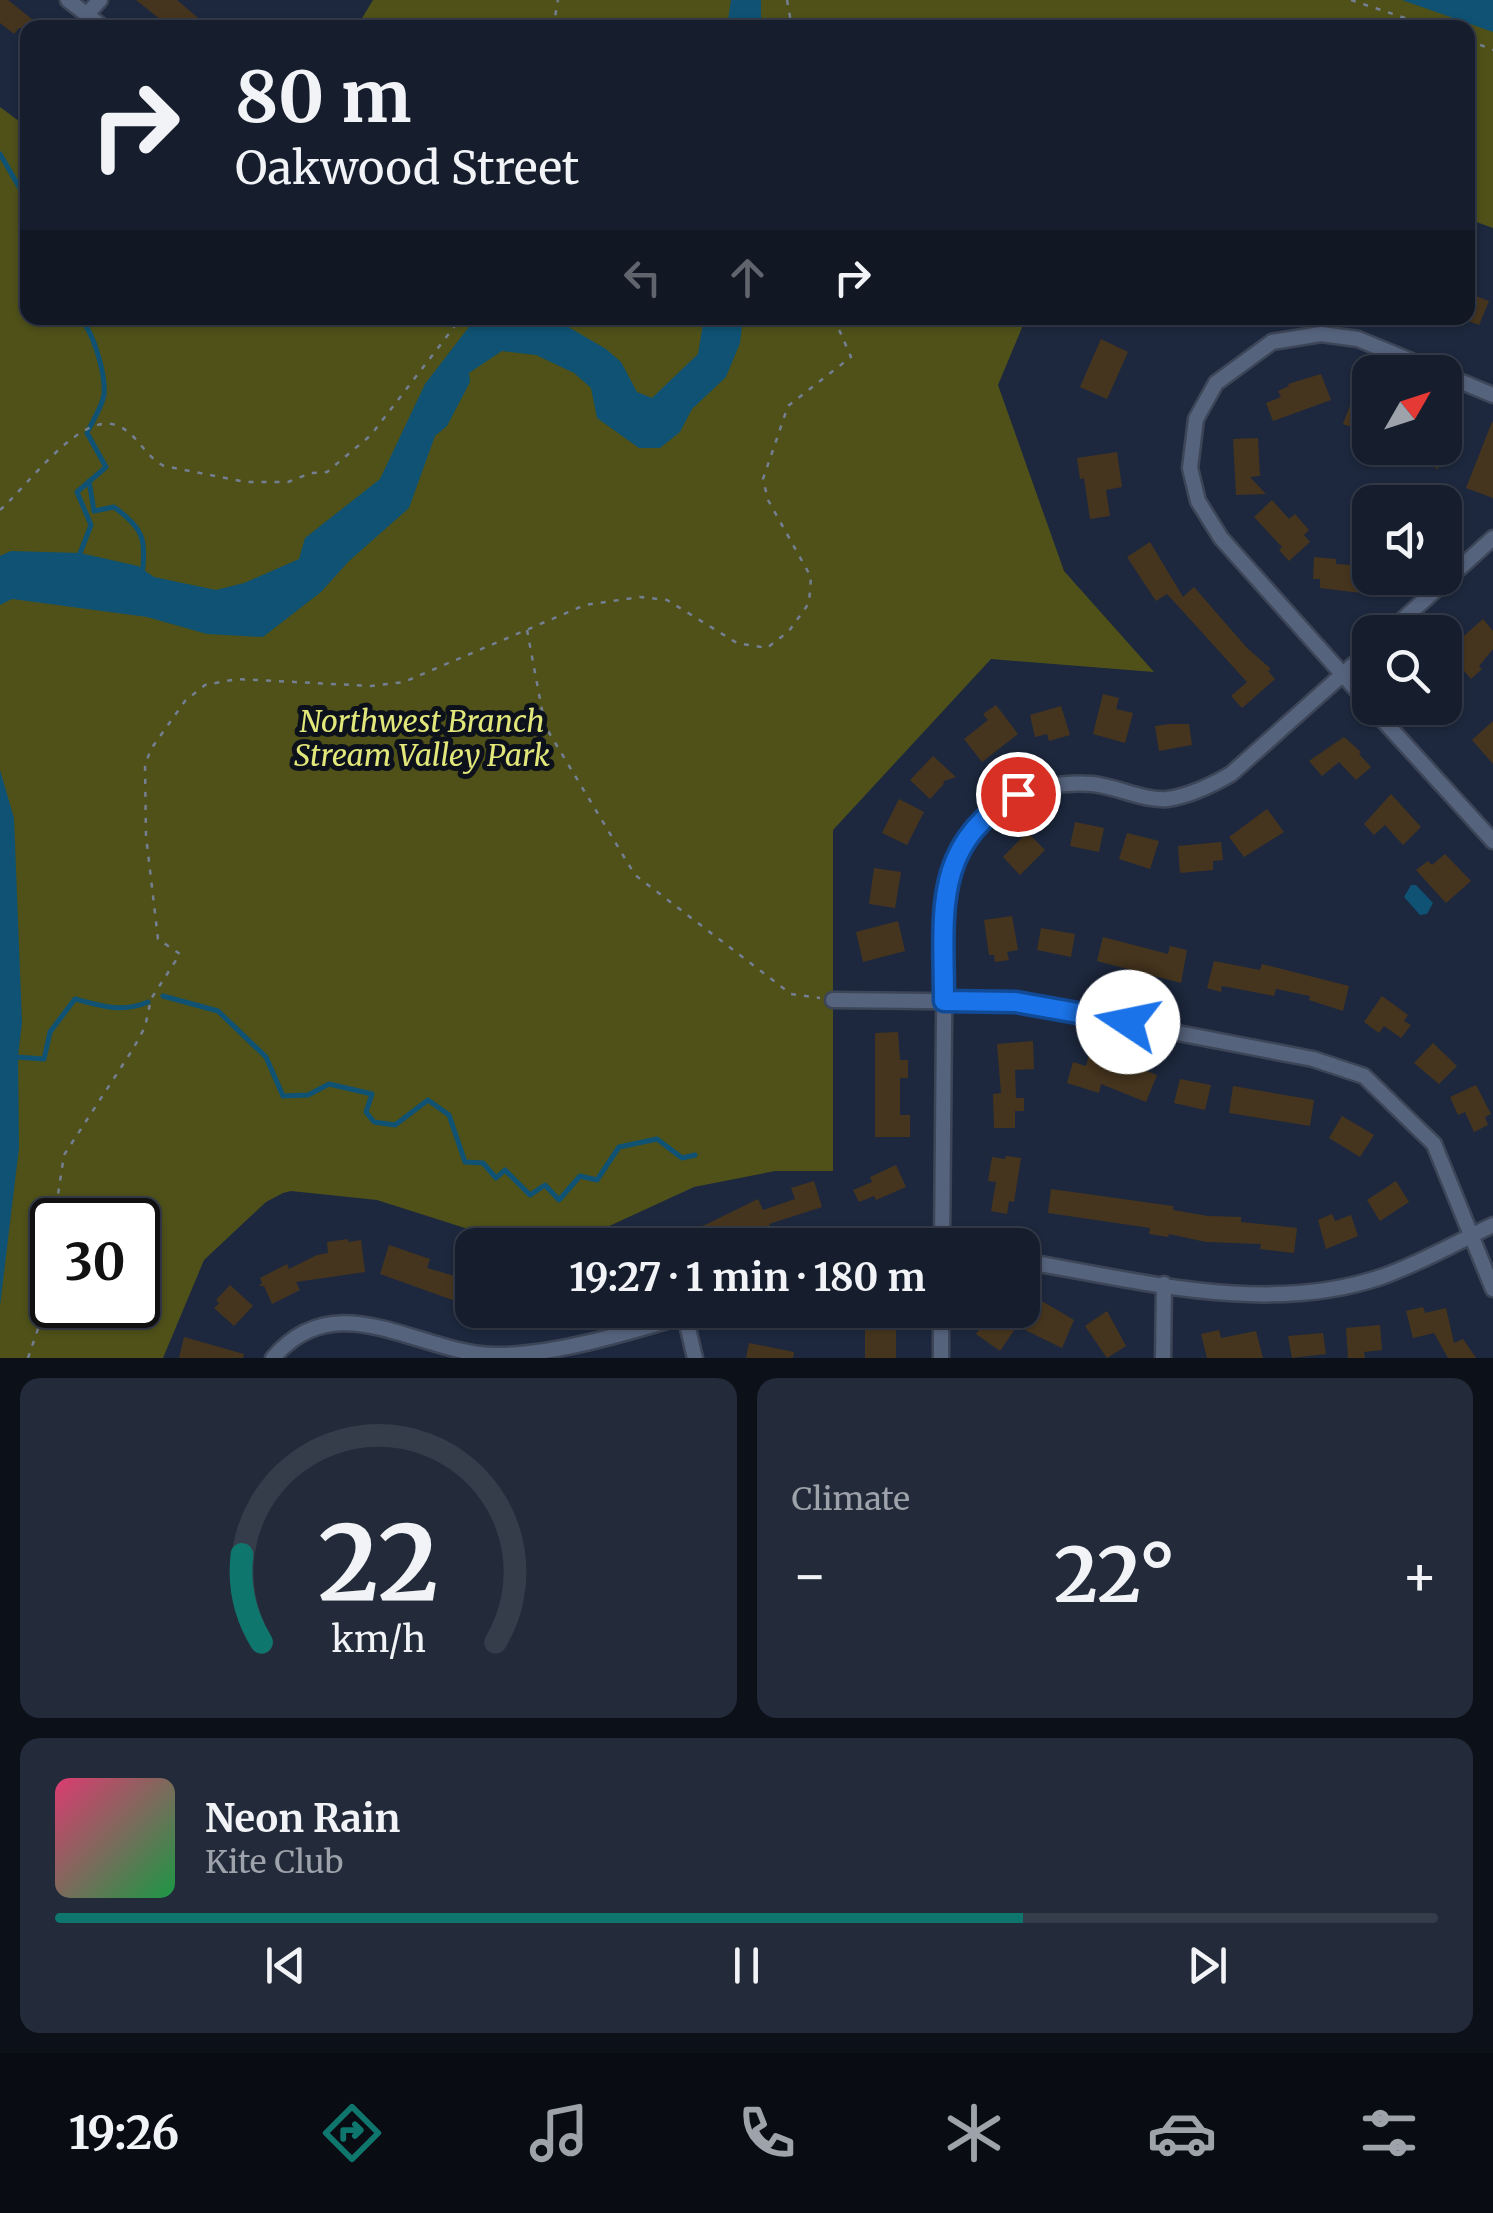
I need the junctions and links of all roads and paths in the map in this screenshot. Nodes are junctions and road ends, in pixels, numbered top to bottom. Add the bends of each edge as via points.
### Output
1 (68, 0) edge
2 (100, 0) edge
3 (1351, 0) edge
4 (87, 14) junction
5 (94, 20) edge
6 (1411, 20) edge
7 (456, 325) edge
8 (837, 325) edge
9 (1395, 355) edge
10 (1462, 382) edge
11 (1493, 395) edge
12 (0, 510) edge
13 (1493, 538) edge
14 (1408, 615) edge
15 (527, 629) junction
16 (1352, 666) edge
17 (1342, 675) junction
18 (1352, 686) edge
19 (1388, 725) edge
20 (1493, 841) edge
21 (833, 1000) joint
22 (944, 1001) junction
23 (1493, 1224) edge
24 (942, 1228) edge
25 (1471, 1235) junction
26 (1040, 1264) edge
27 (1164, 1284) junction
28 (1493, 1290) edge
29 (638, 1328) edge
30 (688, 1328) edge
31 (941, 1328) edge
32 (28, 1358) edge
33 (273, 1358) edge
34 (695, 1358) edge
35 (941, 1358) edge
36 (1163, 1358) edge

1 - 4 street
2 - 4 street
3 - 6 path
4 - 5 street
7 - 12 path via 370,435 327,472 288,482 226,480 164,466 109,422 82,430
8 - 15 path via 851,358 788,406 763,479 811,577 810,603 789,631 767,648 737,643 667,600 640,598 585,604
9 - 17 street via 1321,334 1272,342 1216,383 1196,418 1190,468 1198,501 1221,538
10 - 11 street
13 - 14 street
15 - 21 path via 544,726 635,876 791,994
15 - 32 path via 404,682 237,678 206,685 173,717 145,764 146,836 158,938 180,954 133,1049 64,1155 42,1249 40,1323
16 - 17 street
17 - 18 street
17 - 22 street via 1232,774 1208,787 1165,799 1092,784 1041,786 991,810 967,836 950,872
19 - 20 street
21 - 22 street
22 - 24 street
22 - 25 street via 1016,1002 1090,1014 1313,1059 1364,1076 1434,1144
23 - 25 street
25 - 27 street via 1381,1277 1311,1293 1238,1294
25 - 28 street
26 - 27 street
27 - 36 street
29 - 33 street via 555,1349 494,1355 387,1328 335,1323 292,1340
30 - 34 street
31 - 35 street

